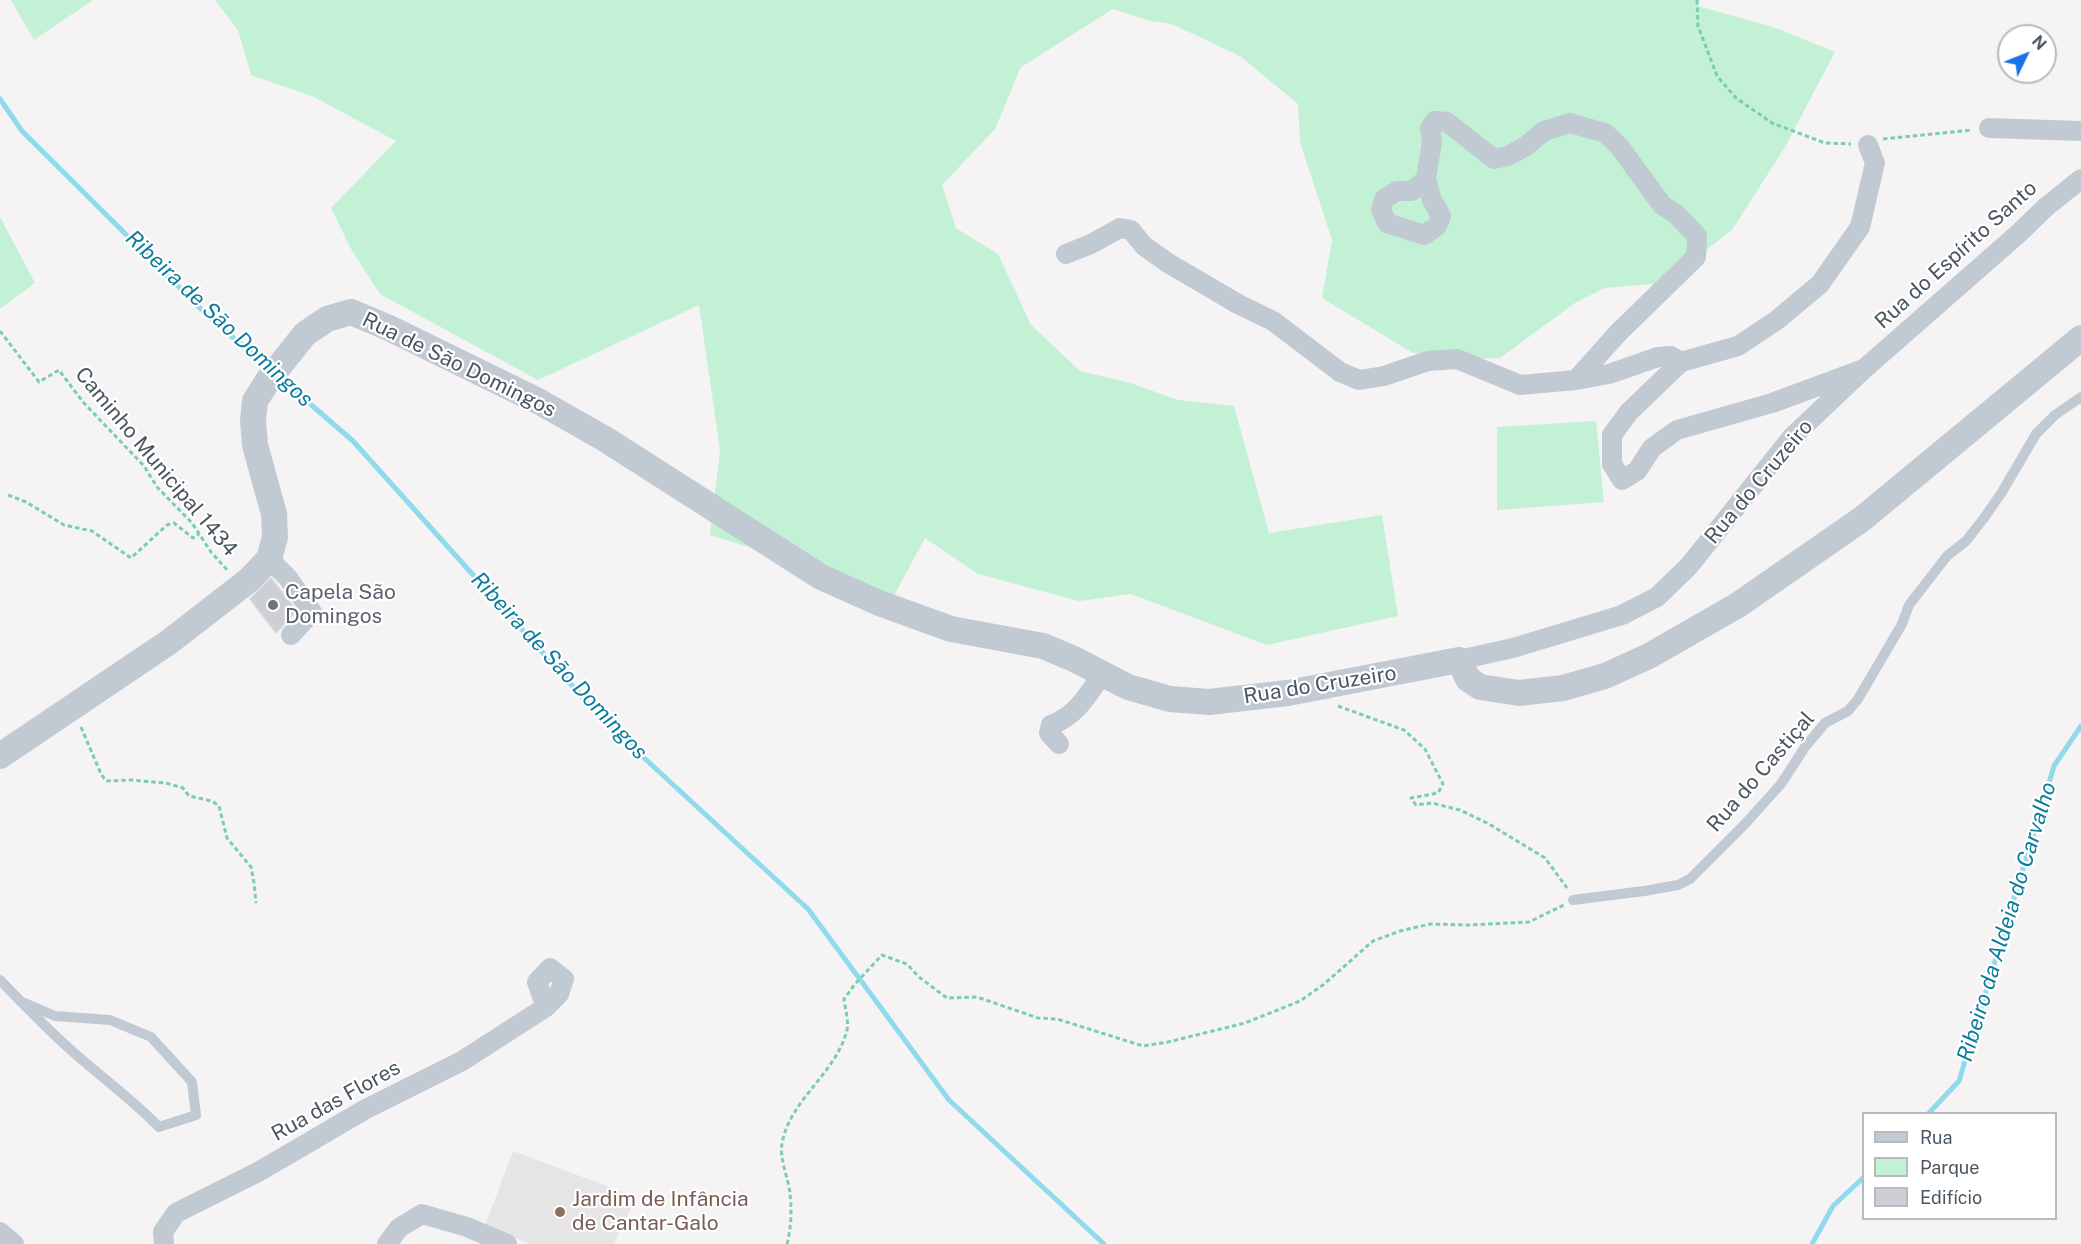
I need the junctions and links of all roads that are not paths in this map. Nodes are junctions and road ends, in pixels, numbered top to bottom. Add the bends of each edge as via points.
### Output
1 (1989, 128) road end
2 (2081, 131) edge
3 (1868, 144) road end
4 (1426, 179) dead end
5 (2081, 179) edge
6 (1066, 254) dead end
7 (2081, 338) edge
8 (1681, 362) junction
9 (1864, 369) junction
10 (1576, 381) junction
11 (2081, 397) edge
12 (706, 504) joint
13 (269, 559) junction
14 (291, 635) dead end
15 (1459, 660) junction
16 (1102, 674) junction
17 (1059, 744) dead end
18 (0, 756) edge
19 (1569, 902) road end
20 (0, 980) edge
21 (20, 1001) junction
22 (546, 1007) dead end
23 (0, 1232) edge
24 (14, 1244) edge
25 (164, 1244) edge
26 (387, 1244) edge
27 (507, 1244) edge

1 - 2 street
3 - 8 street via 1875,163 1860,227 1820,284 1738,346
4 - 10 street via 1432,142 1430,128 1435,121 1447,122 1494,159 1526,146 1544,131 1570,123 1605,133 1662,205 1697,236 1696,257 1618,333
5 - 9 street, Rua do Espírito Santo
6 - 10 street via 1120,228 1131,230 1144,246 1168,263 1273,321 1340,372 1359,380 1428,361 1457,359 1520,385
7 - 15 street via 1862,519 1738,605 1649,656 1605,676 1563,688 1519,693 1480,687 1468,679
8 - 9 street via 1629,412 1612,435 1612,464 1622,480 1637,471 1652,448 1677,430 1772,403
8 - 10 street via 1671,356 1658,357
9 - 15 street, Rua do Cruzeiro via 1792,438 1689,566 1657,597 1622,615
11 - 19 lane, Rua do Castiçal via 2036,434 1984,518 1966,541 1947,556 1909,605 1858,699 1848,711 1826,723 1781,784 1690,879 1678,885
12 - 13 street, Rua de São Domingos via 538,401 351,312 327,318 305,334 255,401 255,445 274,514 275,537
12 - 16 street, Rua do Cruzeiro via 821,578 879,603 951,629 1043,646
13 - 14 street via 312,612
13 - 18 street via 170,642
15 - 16 street, Rua do Cruzeiro via 1314,688 1209,702 1170,699 1128,687
16 - 17 street via 1073,714 1052,725 1049,733
20 - 21 lane
21 - 21 lane via 159,1127 195,1115 192,1082 151,1037 110,1020 55,1016
22 - 25 street, Rua das Flores via 462,1061 176,1213 163,1232
23 - 24 street
26 - 27 street via 399,1228 422,1214

